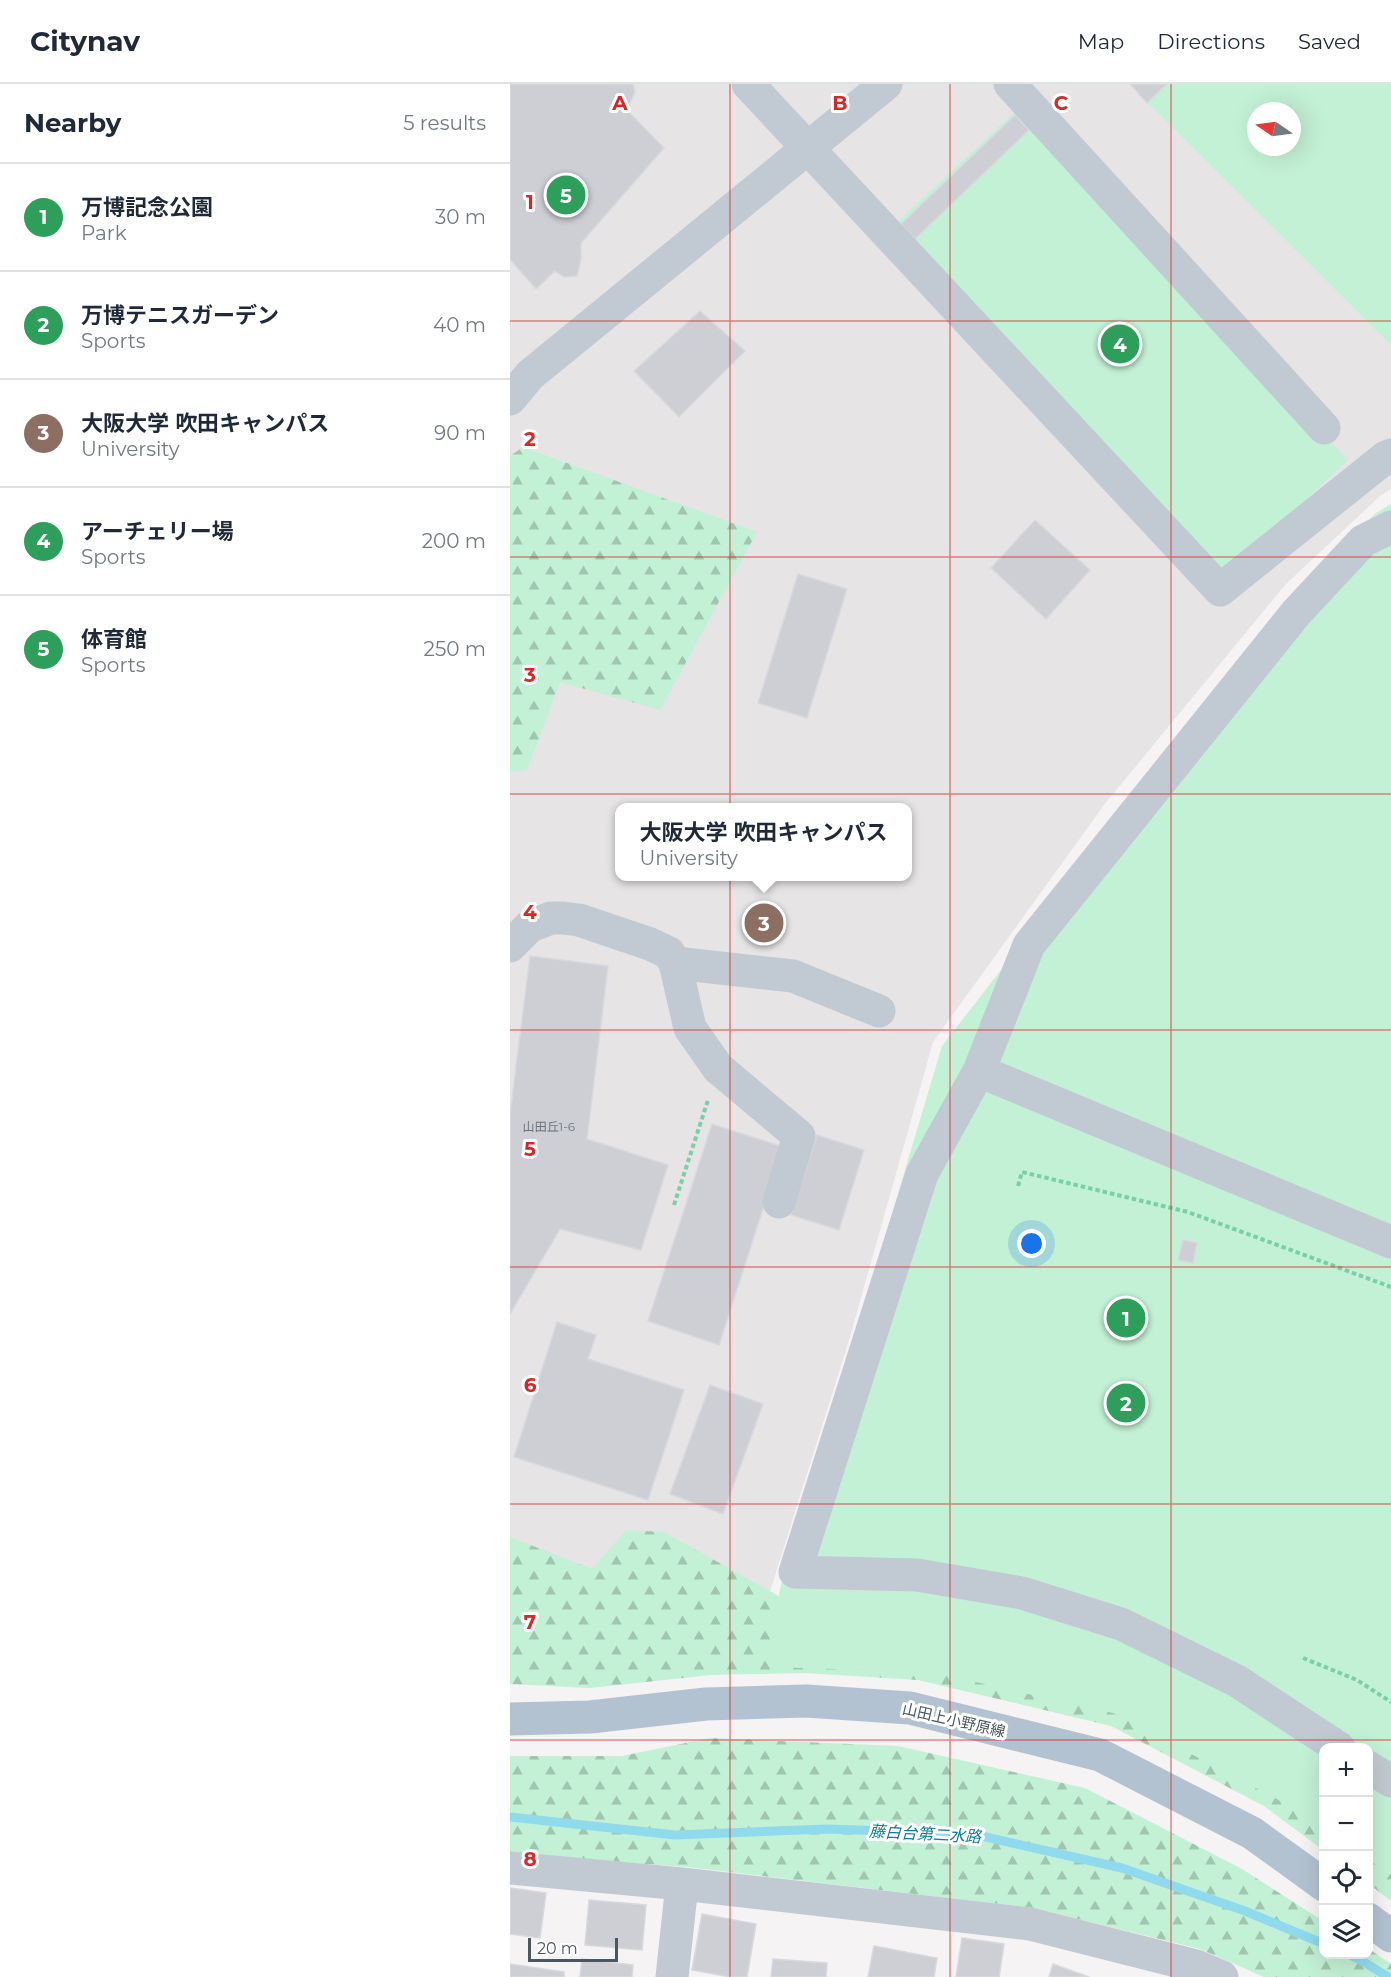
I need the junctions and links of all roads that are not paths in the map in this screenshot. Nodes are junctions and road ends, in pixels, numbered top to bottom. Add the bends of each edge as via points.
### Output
1 (748, 84) edge
2 (886, 84) edge
3 (1010, 84) edge
4 (808, 148) junction
5 (510, 399) edge
6 (1324, 428) dead end
7 (1391, 455) edge
8 (1391, 527) edge
9 (510, 946) edge
10 (675, 963) junction
11 (879, 1011) dead end
12 (979, 1071) junction
13 (779, 1202) dead end
14 (1391, 1242) edge
15 (510, 1719) edge
16 (1331, 1743) edge
17 (1373, 1770) edge
18 (1391, 1781) edge
19 (510, 1868) edge
20 (1319, 1883) edge
21 (681, 1884) junction
22 (1373, 1923) edge
23 (1391, 1936) edge
24 (672, 1977) edge
25 (1222, 1977) edge

1 - 4 street
2 - 4 street
3 - 6 street
4 - 5 street via 530,375
4 - 7 street via 1220,590
8 - 12 street via 1363,542 1296,613 1029,945
9 - 10 street via 530,926 563,918 650,944 669,953
10 - 11 street via 793,976
10 - 13 street via 690,1028 718,1068 799,1136
12 - 14 street
12 - 16 street via 922,1174 795,1572 917,1575 1022,1593 1121,1624 1237,1682
15 - 20 main road, 山田上小野原線 via 590,1717 706,1704 795,1701 910,1708 1100,1755 1252,1833
17 - 18 street
19 - 21 street
21 - 24 street
21 - 25 street via 1030,1924 1196,1966
22 - 23 main road

